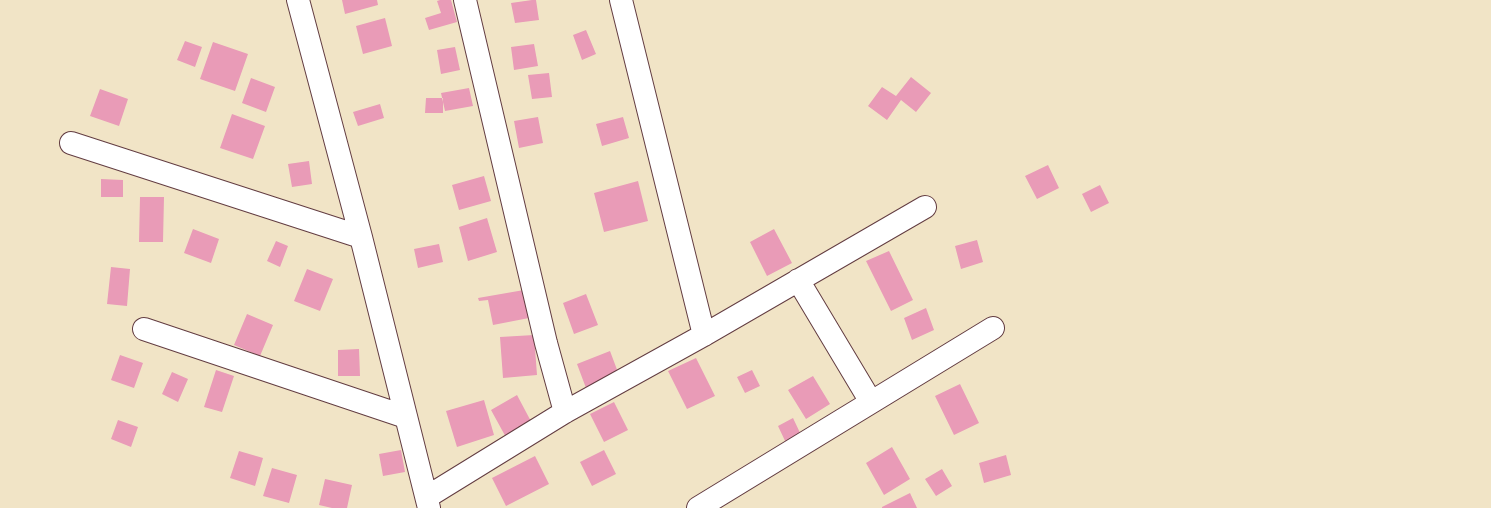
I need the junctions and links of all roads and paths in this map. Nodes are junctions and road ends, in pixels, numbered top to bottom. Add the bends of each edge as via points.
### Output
1 (298, 0) edge
2 (465, 0) edge
3 (621, 0) edge
4 (71, 143) dead end
5 (925, 207) dead end
6 (361, 237) junction
7 (798, 280) junction
8 (993, 328) dead end
9 (144, 329) dead end
10 (704, 335) junction
11 (871, 402) junction
12 (565, 412) junction
13 (406, 417) junction
14 (428, 502) edge
15 (698, 508) edge

1 - 6 street
2 - 12 street via 546,343
3 - 10 street
4 - 6 street
5 - 7 street
6 - 13 street
7 - 10 street
7 - 11 street
8 - 11 street
9 - 13 street
10 - 12 street
11 - 15 street
12 - 14 street
13 - 14 street

